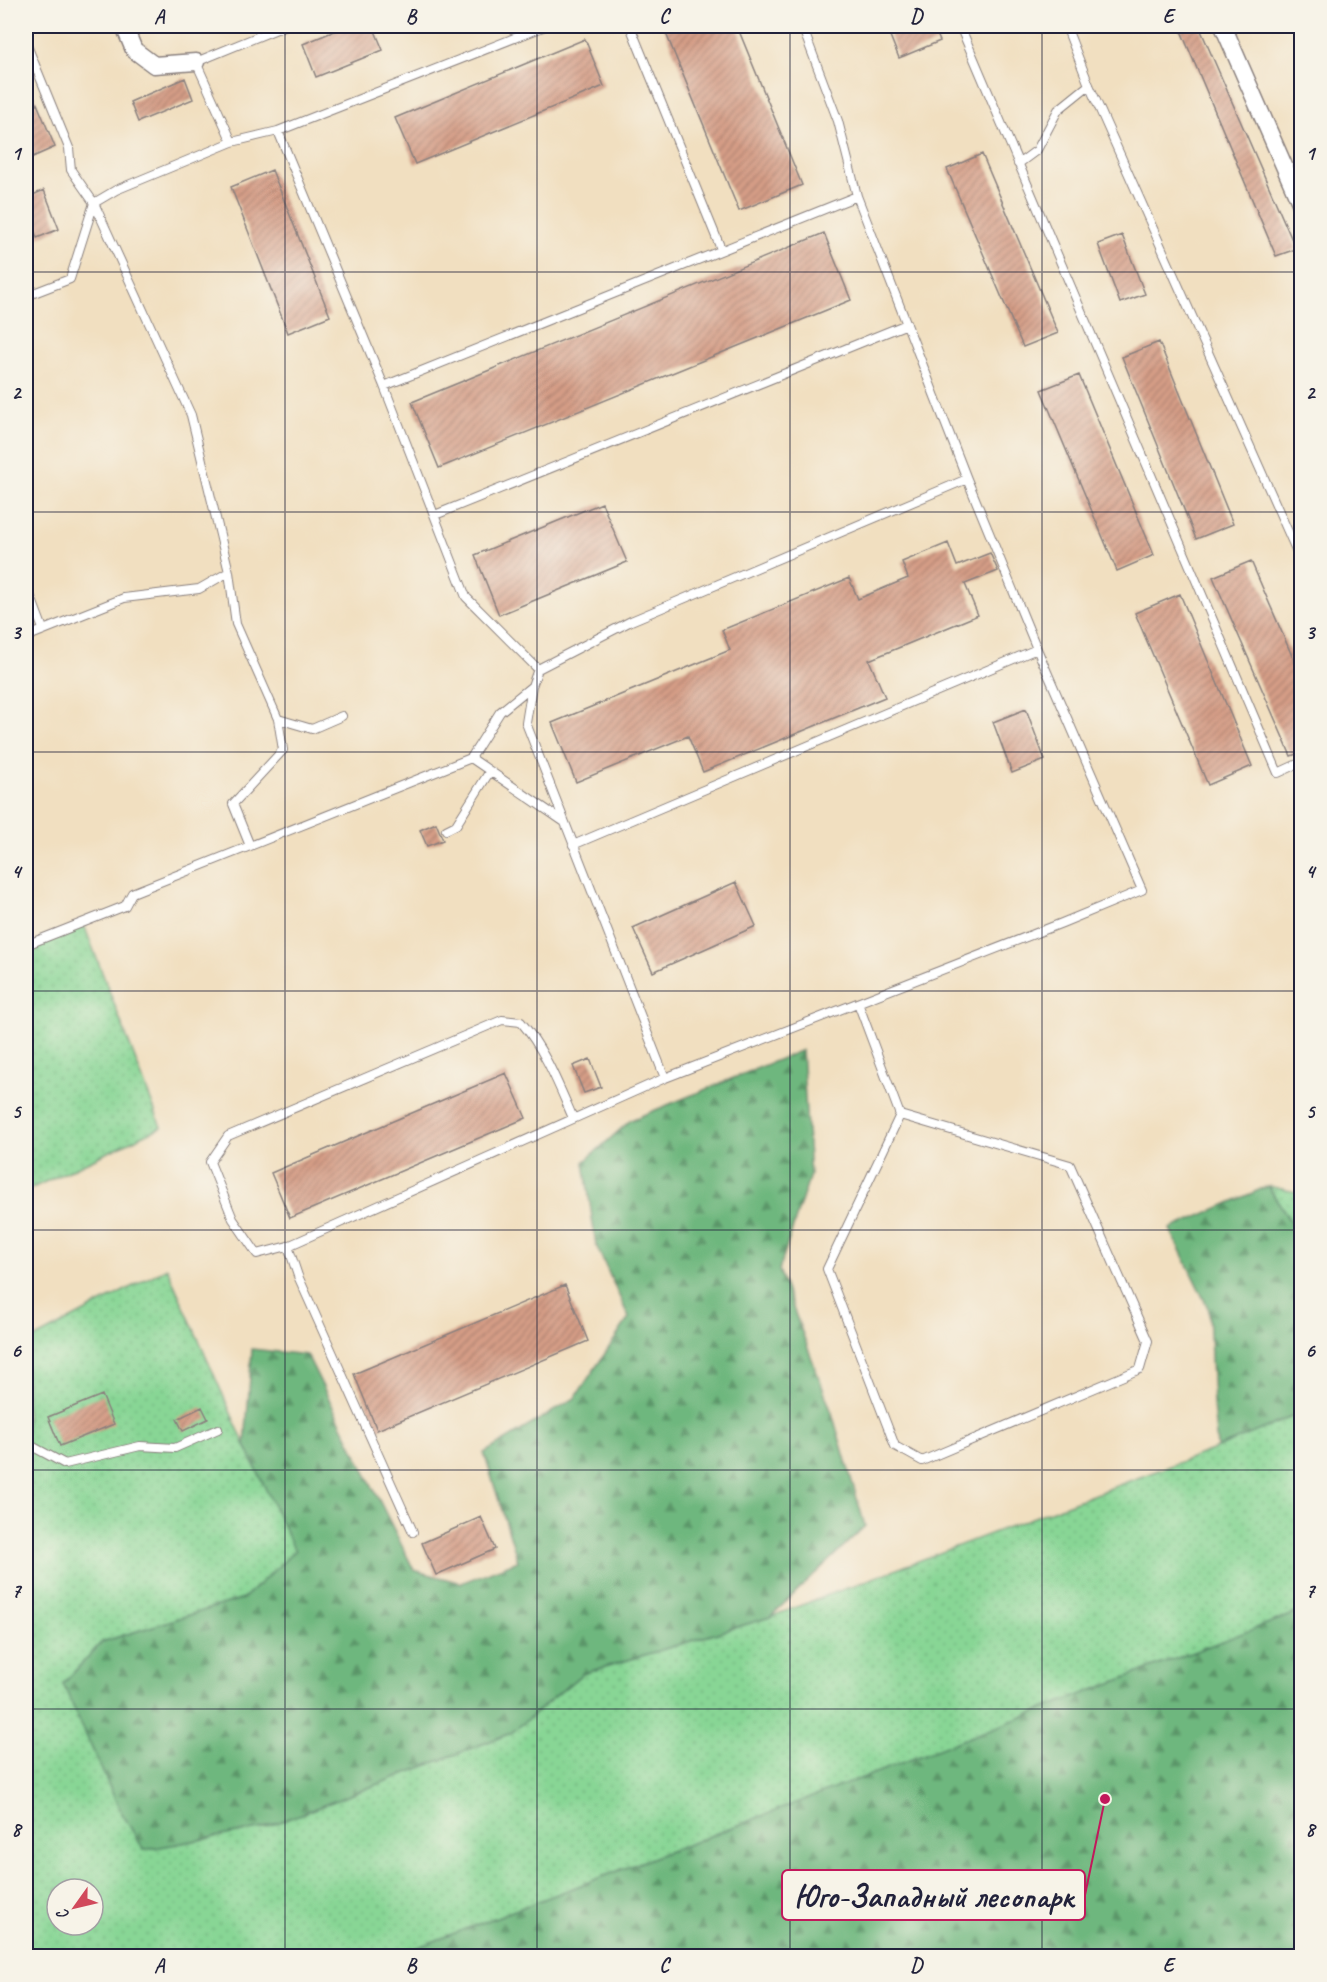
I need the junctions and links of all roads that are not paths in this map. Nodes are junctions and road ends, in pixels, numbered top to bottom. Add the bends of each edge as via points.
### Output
1 (124, 26) edge
2 (284, 26) edge
3 (545, 26) edge
4 (630, 26) edge
5 (802, 26) edge
6 (960, 26) edge
7 (1066, 26) edge
8 (1223, 26) edge
9 (26, 43) edge
10 (196, 62) junction
11 (1089, 85) junction
12 (278, 132) junction
13 (232, 142) junction
14 (1018, 164) junction
15 (857, 196) junction
16 (94, 203) junction
17 (1302, 207) edge
18 (721, 249) junction
19 (26, 296) edge
20 (907, 324) junction
21 (384, 386) junction
22 (967, 479) junction
23 (435, 515) junction
24 (1302, 563) edge
25 (229, 572) junction
26 (26, 584) edge
27 (44, 628) junction
28 (26, 637) edge
29 (1037, 649) junction
30 (538, 669) junction
31 (532, 686) junction
32 (342, 716) dead end
33 (278, 719) junction
34 (471, 758) junction
35 (1302, 762) edge
36 (490, 771) junction
37 (563, 821) junction
38 (446, 830) dead end
39 (573, 845) junction
40 (250, 846) junction
41 (26, 945) edge
42 (858, 1003) junction
43 (664, 1077) junction
44 (900, 1115) junction
45 (573, 1118) junction
46 (288, 1246) junction
47 (218, 1429) dead end
48 (26, 1443) edge
49 (413, 1532) dead end

1 - 10 street via 134,50 154,65
2 - 10 lane
3 - 12 lane
4 - 18 lane
5 - 15 lane via 838,121
6 - 14 lane
7 - 11 lane
8 - 17 street
9 - 16 lane via 69,148 71,170
10 - 13 lane
11 - 14 lane via 1058,110 1037,150
11 - 24 lane
12 - 13 lane
12 - 21 lane
13 - 16 lane
14 - 35 lane via 1278,773
15 - 18 lane
15 - 20 lane
16 - 19 lane via 70,279
16 - 25 lane via 191,415
18 - 21 lane
20 - 22 lane
20 - 23 lane
21 - 23 lane
22 - 29 lane
22 - 30 lane via 631,621
23 - 30 lane via 466,597
25 - 27 lane via 199,588 124,598
25 - 33 lane via 236,624
26 - 27 lane
27 - 28 lane
29 - 39 lane
29 - 42 lane via 1142,890
30 - 31 lane
31 - 34 lane via 500,712
31 - 37 lane via 526,723
32 - 33 lane via 312,729
33 - 40 lane via 283,750 233,804
34 - 36 lane
34 - 40 lane
36 - 37 lane
36 - 38 lane via 456,825
37 - 39 lane
39 - 43 lane
40 - 41 lane via 132,893 126,906
42 - 43 lane
42 - 44 lane
43 - 45 lane
44 - 44 lane via 827,1269 895,1446 922,1461 1140,1369 1148,1341 1070,1165
45 - 46 lane
45 - 46 lane via 533,1035 521,1022 502,1020 228,1136 210,1162 233,1219 257,1254
46 - 49 lane
47 - 48 lane via 175,1448 140,1446 65,1464

